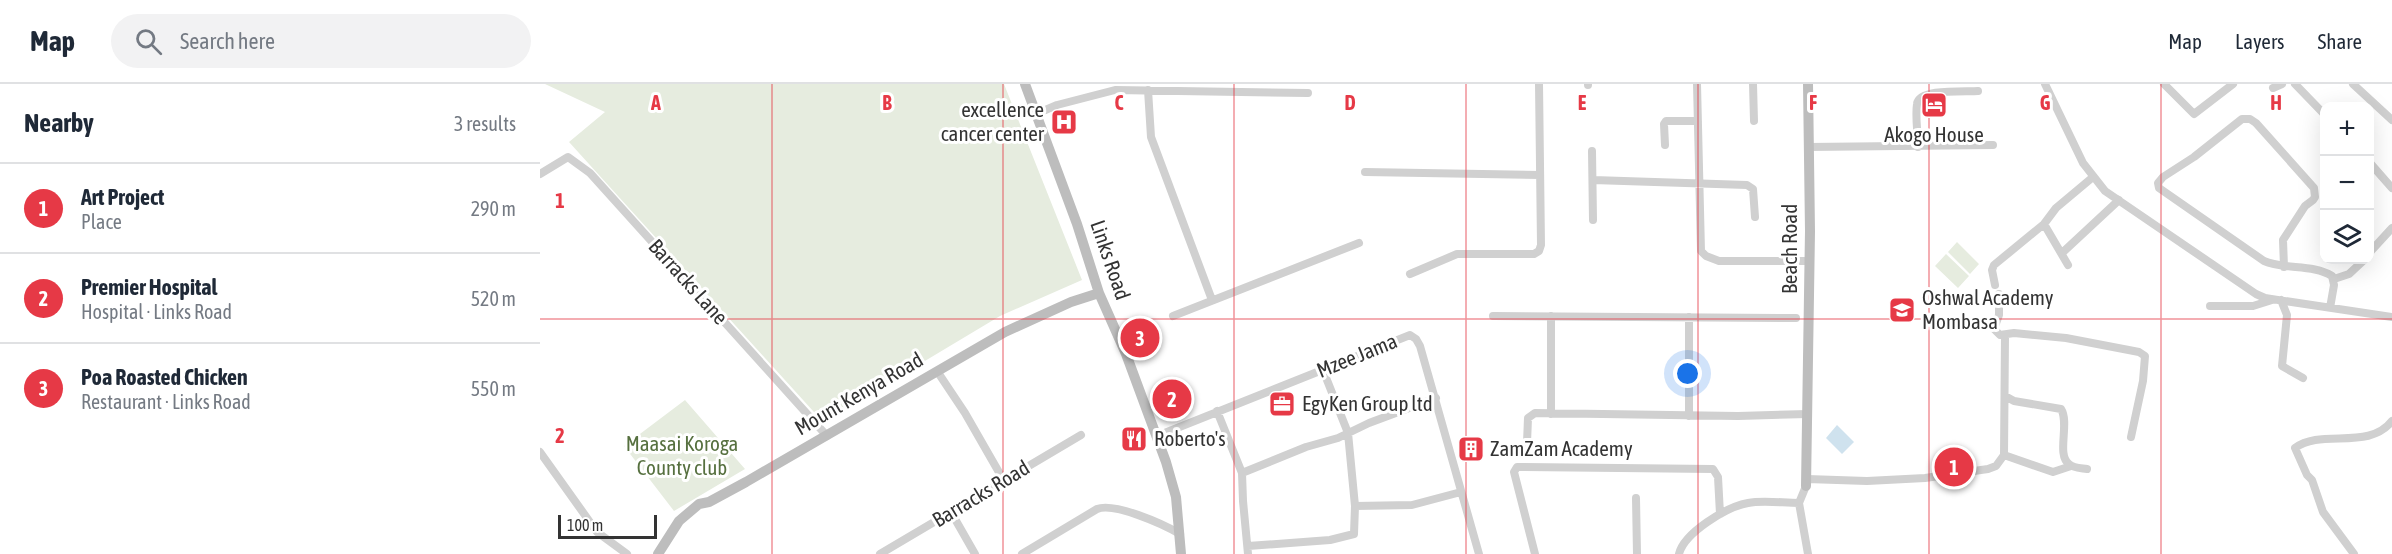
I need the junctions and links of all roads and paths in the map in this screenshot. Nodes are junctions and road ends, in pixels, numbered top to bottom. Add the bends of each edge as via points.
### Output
1 (1025, 84) edge
2 (1539, 84) edge
3 (1697, 84) edge
4 (1753, 84) edge
5 (1808, 84) edge
6 (2045, 84) edge
7 (2164, 84) edge
8 (2233, 84) edge
9 (2282, 84) edge
10 (2295, 84) edge
11 (2353, 84) edge
12 (1289, 88) edge
13 (2273, 88) dead end
14 (1148, 90) junction
15 (1978, 91) dead end
16 (1308, 93) dead end
17 (2320, 109) edge
18 (1035, 114) junction
19 (2392, 120) edge
20 (1698, 121) junction
21 (1754, 121) dead end
22 (1665, 145) dead end
23 (1993, 145) dead end
24 (1808, 147) junction
25 (1918, 147) junction
26 (1592, 151) dead end
27 (2374, 168) edge
28 (1365, 172) dead end
29 (540, 174) edge
30 (1540, 175) junction
31 (2092, 177) junction
32 (1593, 180) junction
33 (1699, 183) junction
34 (2392, 188) edge
35 (2119, 200) junction
36 (1755, 217) dead end
37 (1593, 220) dead end
38 (2044, 224) junction
39 (2392, 228) edge
40 (1359, 243) dead end
41 (2374, 248) edge
42 (2062, 253) junction
43 (1809, 261) junction
44 (2360, 264) edge
45 (2068, 265) dead end
46 (2284, 267) junction
47 (1410, 274) dead end
48 (2334, 279) junction
49 (1099, 293) junction
50 (2277, 299) junction
51 (1212, 300) junction
52 (2210, 306) dead end
53 (2330, 308) junction
54 (1173, 316) dead end
55 (1493, 316) dead end
56 (1551, 316) junction
57 (1689, 317) junction
58 (2392, 317) edge
59 (1796, 318) dead end
60 (2005, 336) junction
61 (1323, 370) junction
62 (937, 371) junction
63 (2303, 378) dead end
64 (2005, 396) junction
65 (1436, 398) junction
66 (1217, 411) junction
67 (1551, 414) junction
68 (1808, 414) junction
69 (1689, 416) junction
70 (2392, 421) edge
71 (1348, 433) junction
72 (1081, 435) dead end
73 (827, 436) junction
74 (1156, 436) junction
75 (2131, 436) dead end
76 (1527, 443) dead end
77 (540, 452) edge
78 (2004, 455) junction
79 (2071, 466) junction
80 (2087, 469) dead end
81 (1242, 473) junction
82 (1004, 481) junction
83 (1806, 482) junction
84 (1461, 492) junction
85 (1636, 498) dead end
86 (1799, 503) junction
87 (1355, 506) junction
88 (951, 512) junction
89 (1720, 514) junction
90 (1180, 534) junction
91 (1248, 550) edge
92 (627, 554) edge
93 (658, 554) edge
94 (880, 554) edge
95 (975, 554) edge
96 (1022, 554) edge
97 (1181, 554) edge
98 (1479, 554) edge
99 (1535, 554) edge
100 (1637, 554) edge
101 (1679, 554) edge
102 (1808, 554) edge
103 (2354, 554) edge

1 - 18 main road, Links Road
2 - 30 street
3 - 20 street
4 - 21 street
5 - 24 main road, Beach Road
6 - 31 street
7 - 8 street via 2194,114
9 - 13 street
10 - 17 street
11 - 19 street
12 - 14 street
12 - 16 street
14 - 18 street via 1098,93
14 - 51 street via 1151,136
15 - 25 street via 1920,97
18 - 49 main road, Links Road
20 - 22 street via 1666,121
20 - 33 street
23 - 25 street
24 - 25 street
24 - 43 main road, Beach Road
26 - 32 street
27 - 34 street
28 - 30 street
29 - 73 street, Barracks Lane via 568,157 590,173
30 - 47 street via 1541,245 1537,253 1464,252
31 - 35 street
31 - 38 street via 2056,208
32 - 33 street
32 - 37 street
33 - 36 street via 1750,185
33 - 43 street via 1699,246 1706,256 1730,262
35 - 42 street
35 - 50 street via 2259,296
38 - 42 street
38 - 60 street via 1992,270 1999,311 1994,329
39 - 41 street
40 - 51 street
42 - 45 street
43 - 68 main road, Beach Road
44 - 48 street via 2349,274
46 - 46 street via 2264,261 2158,186 2174,169 2246,118 2272,139 2314,188 2313,200 2285,235
46 - 48 street via 2328,273
48 - 53 street
49 - 62 main road, Mount Kenya Road via 1005,332
49 - 74 main road, Links Road
50 - 52 street via 2253,306
50 - 53 street
50 - 63 street via 2287,315 2281,364
51 - 54 street
53 - 58 street
55 - 56 street
56 - 57 street
56 - 67 street
57 - 59 street
57 - 69 street
60 - 64 street
60 - 75 street via 2014,333 2066,338 2142,353 2146,360
61 - 65 street, Mzee Jama via 1410,335 1420,346
61 - 66 street, Mzee Jama
61 - 71 street
62 - 73 main road, Mount Kenya Road
62 - 82 street
64 - 78 street
64 - 79 street via 2061,409 2065,418 2064,455
65 - 71 street
65 - 84 street, Mzee Jama
66 - 74 street, Mzee Jama
66 - 81 street
67 - 69 street
67 - 76 street via 1528,416
68 - 69 street
68 - 83 main road, Beach Road
70 - 103 street via 2365,437 2319,441 2295,448 2312,480 2319,504
71 - 81 street
71 - 87 street
72 - 82 street, Barracks Road
73 - 93 main road, Mount Kenya Road via 699,504 679,521
74 - 90 main road, Links Road via 1173,484
77 - 92 street via 597,532
78 - 79 street via 2053,472
78 - 83 street via 1996,466 1988,469 1925,478
79 - 80 street
81 - 91 street
82 - 88 street, Barracks Road
83 - 86 street
84 - 87 street via 1412,505
84 - 98 street, Mzee Jama
85 - 100 street
86 - 89 street via 1752,502
86 - 102 street
87 - 91 street via 1355,530 1350,536
88 - 94 street, Barracks Road
88 - 95 street
89 - 99 street via 1718,477 1713,470 1517,467 1514,472
89 - 101 street via 1690,535
90 - 96 street via 1105,506
90 - 97 main road, Links Road

